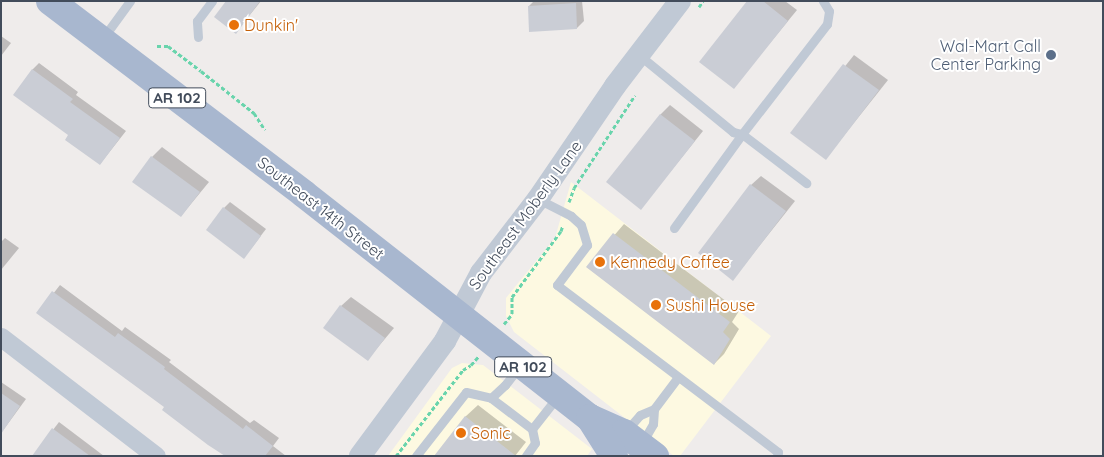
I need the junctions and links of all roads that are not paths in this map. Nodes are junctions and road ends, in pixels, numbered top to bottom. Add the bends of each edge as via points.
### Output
1 (50, 1) edge
2 (130, 1) edge
3 (212, 1) edge
4 (823, 1) edge
5 (688, 5) edge
6 (198, 37) dead end
7 (101, 40) junction
8 (646, 61) junction
9 (742, 134) junction
10 (806, 183) dead end
11 (538, 199) junction
12 (674, 228) dead end
13 (457, 315) junction
14 (1, 337) edge
15 (521, 365) junction
16 (678, 377) junction
17 (560, 395) junction
18 (491, 398) junction
19 (654, 409) junction
20 (532, 429) junction
21 (633, 447) edge
22 (361, 455) edge
23 (156, 456) edge
24 (416, 456) edge
25 (526, 456) edge
26 (776, 456) edge

1 - 7 main road, Southeast 14th Street / AR 102
2 - 7 lane
3 - 6 lane via 198,21
4 - 9 lane via 829,12 826,24
5 - 8 street, Southeast Moberly Lane
7 - 13 main road, Southeast 14th Street / AR 102
8 - 9 lane via 733,132
8 - 11 street, Southeast Moberly Lane
9 - 10 lane
9 - 12 lane
11 - 13 street, Southeast Moberly Lane via 481,273
11 - 16 lane via 571,216 581,225 587,245 557,285
13 - 15 main road, Southeast 14th Street / AR 102
13 - 22 street, Southeast Moberly Lane via 446,341
14 - 23 street
15 - 17 main road, Southeast 14th Street / AR 102
15 - 18 lane
16 - 19 lane
16 - 26 lane via 778,452
17 - 20 lane
17 - 21 main road, Southeast 14th Street / AR 102
18 - 20 lane
18 - 24 lane via 466,392
19 - 21 lane via 653,424
19 - 21 lane via 640,415
20 - 25 lane via 535,443

